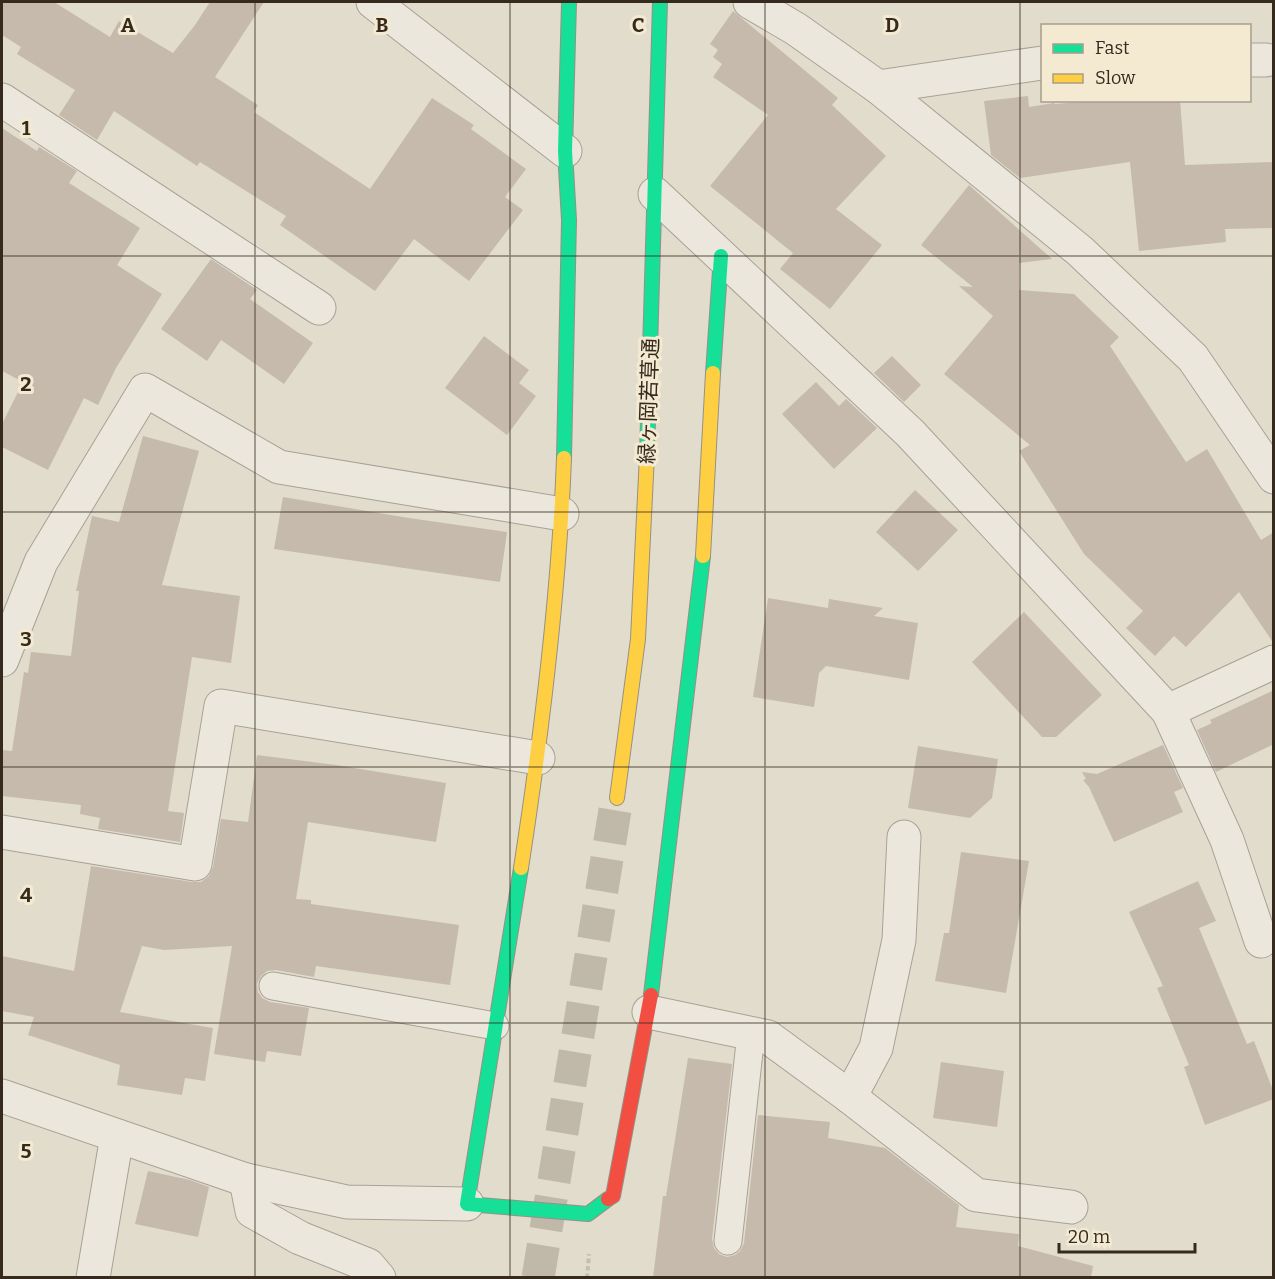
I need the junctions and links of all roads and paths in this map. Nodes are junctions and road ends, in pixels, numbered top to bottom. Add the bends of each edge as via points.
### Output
1 (373, 2) edge
2 (569, 2) edge
3 (660, 2) edge
4 (750, 2) edge
5 (1041, 63) edge
6 (878, 87) junction
7 (2, 100) edge
8 (565, 151) junction
9 (655, 194) junction
10 (721, 256) junction
11 (319, 308) dead end
12 (1274, 477) edge
13 (562, 514) junction
14 (2, 660) edge
15 (1274, 662) edge
16 (1168, 711) junction
17 (538, 758) junction
18 (617, 798) tunnel mouth
19 (2, 832) edge
20 (904, 837) dead end
21 (1261, 941) dead end
22 (273, 986) dead end
23 (649, 1012) junction
24 (495, 1026) junction
25 (750, 1034) junction
26 (2, 1096) edge
27 (850, 1097) junction
28 (117, 1136) junction
29 (246, 1180) junction
30 (467, 1204) junction
31 (1071, 1207) dead end
32 (728, 1241) dead end
33 (590, 1252) dead end
34 (93, 1278) edge
35 (379, 1278) edge
36 (587, 1278) edge

1 - 8 street
2 - 8 street
3 - 9 street, 緑ヶ岡若草通
4 - 6 street
5 - 6 street
6 - 12 street via 1080,251 1193,358
7 - 11 street
8 - 13 street via 569,220
9 - 10 street
9 - 18 street, 緑ヶ岡若草通 via 638,639
10 - 16 street via 910,434
10 - 23 street via 705,532
13 - 14 street via 279,467 145,390 41,562
13 - 17 street
15 - 16 street
16 - 21 street via 1227,840
17 - 19 street via 221,706 195,864
17 - 24 street
20 - 27 street via 899,940 876,1048
22 - 24 lane
23 - 25 street
23 - 30 street via 613,1196 588,1214
24 - 30 street
25 - 27 street via 768,1037
25 - 32 lane
26 - 28 street
27 - 31 street via 976,1195
28 - 29 street
28 - 34 street
29 - 30 street via 347,1202
29 - 35 street via 252,1211 300,1238 369,1265
33 - 36 path

